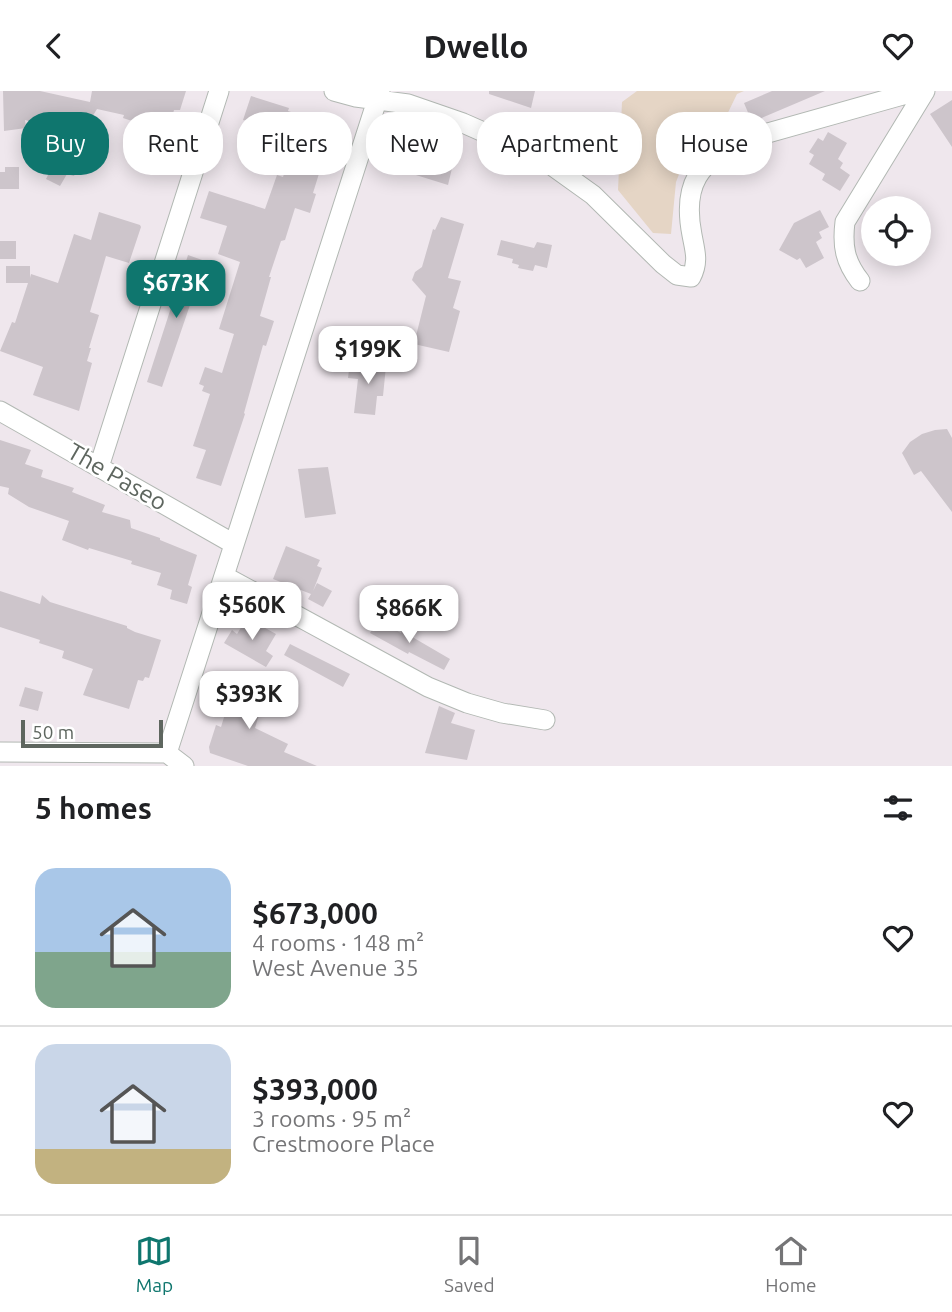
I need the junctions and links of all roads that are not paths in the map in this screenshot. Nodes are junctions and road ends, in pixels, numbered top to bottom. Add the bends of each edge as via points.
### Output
1 (219, 91) edge
2 (334, 91) edge
3 (917, 91) edge
4 (925, 91) edge
5 (378, 96) edge
6 (860, 281) dead end
7 (0, 411) edge
8 (99, 467) junction
9 (234, 544) junction
10 (224, 576) junction
11 (545, 720) dead end
12 (0, 752) edge
13 (167, 753) junction
14 (184, 766) edge

1 - 8 street
2 - 5 street
3 - 5 street via 743,140 721,151 704,165 688,201 697,265 691,277 677,275 663,264 593,195 540,157 463,123
4 - 6 street via 845,222 845,255
5 - 9 street
7 - 8 street, The Paseo
8 - 9 street, The Paseo
9 - 10 street
10 - 11 street via 428,687 502,713
10 - 13 street
12 - 13 street
13 - 14 street

